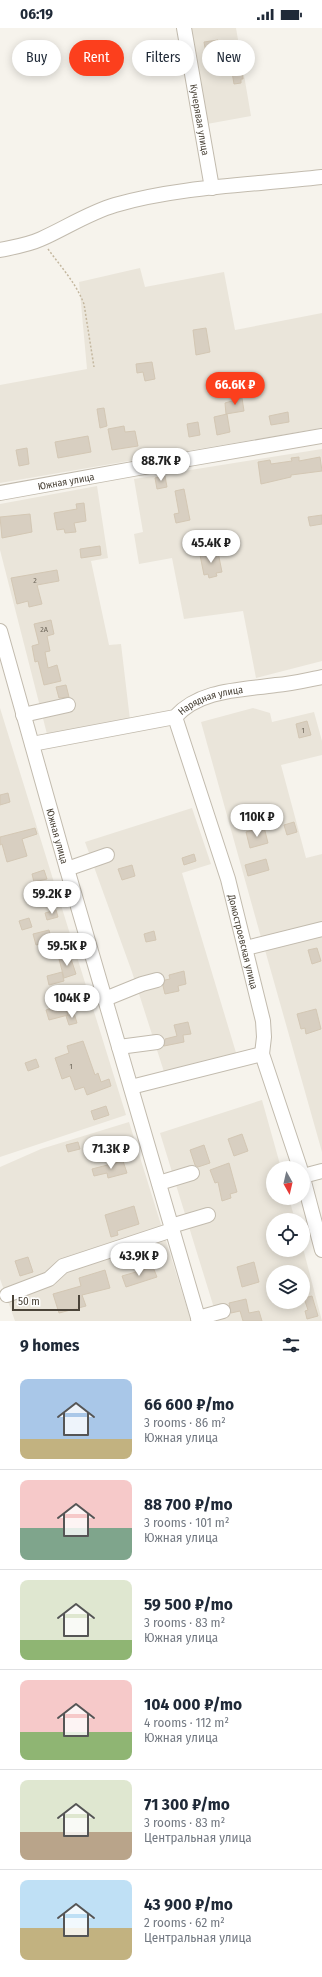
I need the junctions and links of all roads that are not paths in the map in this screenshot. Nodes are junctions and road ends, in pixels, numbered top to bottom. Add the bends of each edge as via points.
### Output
1 (184, 28) edge
2 (322, 177) edge
3 (212, 188) junction
4 (0, 250) edge
5 (322, 436) edge
6 (0, 493) edge
7 (0, 631) edge
8 (322, 677) edge
9 (68, 705) dead end
10 (24, 715) junction
11 (175, 717) junction
12 (32, 744) junction
13 (107, 855) dead end
14 (67, 869) junction
15 (322, 929) edge
16 (246, 948) junction
17 (157, 980) dead end
18 (105, 999) junction
19 (157, 1042) dead end
20 (119, 1047) junction
21 (262, 1054) junction
22 (131, 1087) junction
23 (298, 1161) edge
24 (322, 1171) edge
25 (192, 1173) dead end
26 (310, 1175) edge
27 (159, 1183) junction
28 (310, 1204) edge
29 (208, 1215) dead end
30 (172, 1228) junction
31 (322, 1250) edge
32 (7, 1295) dead end
33 (223, 1311) dead end
34 (199, 1319) edge

1 - 3 street, Кучерявая улица
2 - 3 street
3 - 4 street via 116,205 89,214 26,245
5 - 6 street, Южная улица
7 - 10 street, Южная улица
8 - 11 street, Нарядная улица via 205,697 182,709
9 - 10 street
10 - 12 street, Южная улица
11 - 12 street, Нарядная улица
11 - 16 street, Домостроевская улица via 228,879
12 - 14 street, Южная улица
13 - 14 street
14 - 18 street, Южная улица
15 - 16 street
16 - 21 street, Домостроевская улица via 263,1020
17 - 18 street
18 - 20 street, Южная улица
19 - 20 street
20 - 22 street, Южная улица
21 - 22 street
21 - 23 street, Домостроевская улица
22 - 27 street, Южная улица
24 - 26 street
25 - 27 street
27 - 30 street, Южная улица
28 - 31 street
29 - 30 street
30 - 32 street via 63,1266 49,1279
30 - 34 street, Южная улица
33 - 34 street

